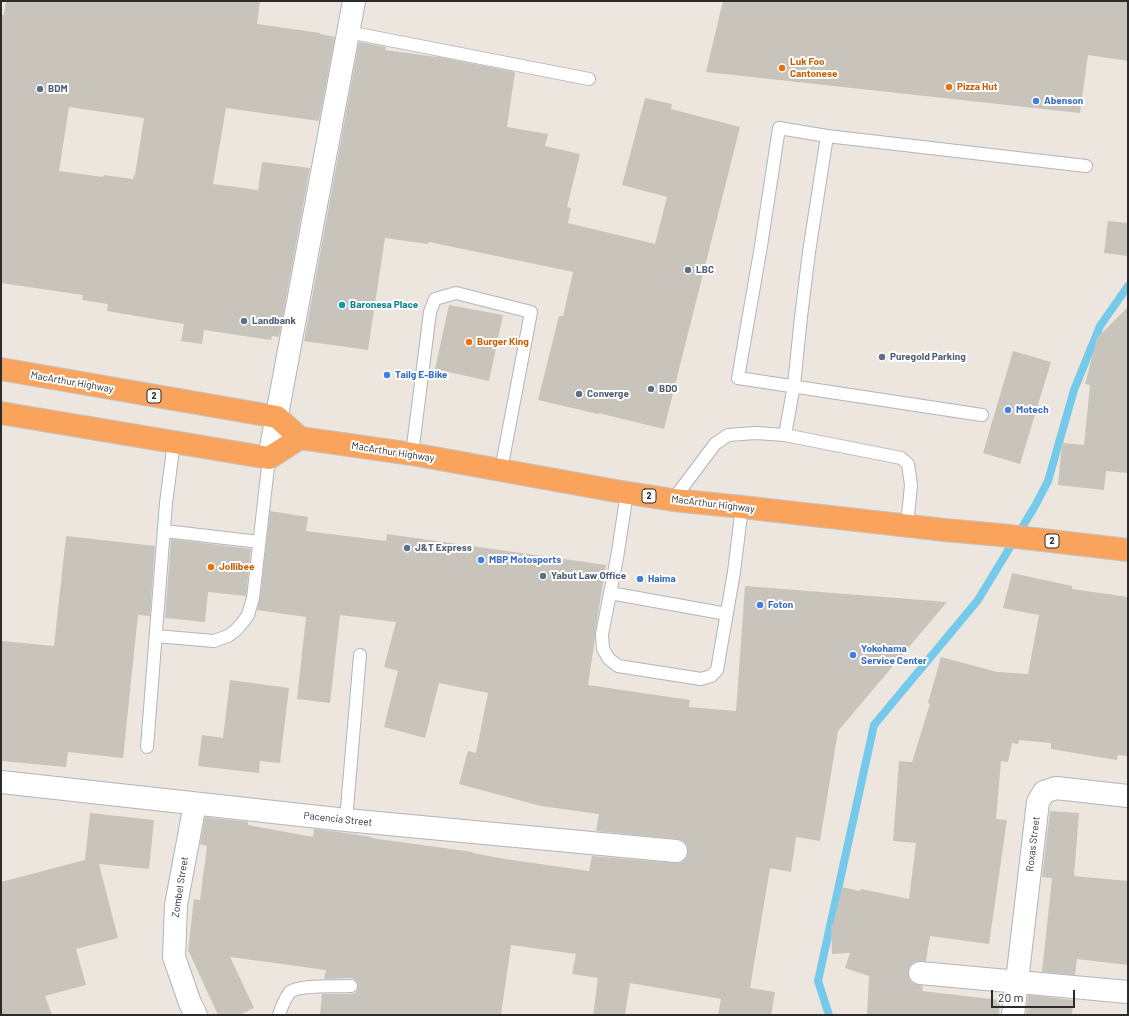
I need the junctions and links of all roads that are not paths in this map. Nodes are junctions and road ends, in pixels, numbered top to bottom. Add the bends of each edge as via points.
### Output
1 (354, 1) edge
2 (348, 32) junction
3 (589, 79) dead end
4 (827, 136) junction
5 (1086, 166) dead end
6 (1, 370) edge
7 (794, 385) junction
8 (1, 413) edge
9 (982, 415) dead end
10 (277, 417) junction
11 (785, 435) junction
12 (300, 438) junction
13 (174, 442) junction
14 (412, 454) junction
15 (270, 458) junction
16 (501, 470) junction
17 (627, 493) junction
18 (673, 500) junction
19 (742, 508) junction
20 (907, 526) junction
21 (165, 531) junction
22 (259, 542) junction
23 (1128, 550) edge
24 (610, 593) junction
25 (727, 614) junction
26 (156, 636) junction
27 (360, 655) dead end
28 (147, 747) dead end
29 (1, 782) edge
30 (1128, 796) edge
31 (195, 804) junction
32 (346, 820) junction
33 (676, 851) dead end
34 (920, 973) dead end
35 (1017, 981) junction
36 (350, 986) dead end
37 (1128, 992) edge
38 (196, 1015) edge
39 (279, 1015) edge
40 (1013, 1015) edge

1 - 2 street
2 - 3 lane
2 - 10 street
4 - 5 lane
4 - 7 lane
4 - 7 lane via 779,128 738,378
6 - 10 highway, MacArthur Highway / 2
7 - 9 lane
7 - 11 lane
8 - 13 highway
10 - 12 highway
10 - 15 street
11 - 18 lane via 728,435 715,444
11 - 20 lane via 901,458 908,464 911,485
12 - 14 highway, MacArthur Highway / 2
12 - 15 highway
13 - 15 highway
13 - 21 lane
14 - 16 highway, MacArthur Highway / 2
14 - 16 lane via 430,312 435,299 456,293 531,312
15 - 22 lane
16 - 17 highway, MacArthur Highway / 2
17 - 18 highway, MacArthur Highway / 2
17 - 24 lane
18 - 19 highway, MacArthur Highway / 2
19 - 20 highway, MacArthur Highway / 2
19 - 25 lane
20 - 23 highway, MacArthur Highway / 2
21 - 22 lane
21 - 26 lane
22 - 26 lane via 253,598 248,615 236,630 214,641
24 - 25 lane
24 - 25 lane via 602,634 603,649 609,659 618,666 701,679 710,676 717,670
26 - 28 lane
27 - 32 lane
29 - 31 street, Pacencia Street
30 - 35 street, Roxas Street via 1056,788 1044,792 1038,802
31 - 32 street, Pacencia Street
31 - 38 street, Zombel Street via 176,905 174,957
32 - 33 street, Pacencia Street
34 - 35 street
35 - 37 street
35 - 40 street, Roxas Street
36 - 39 lane via 305,987 290,992

